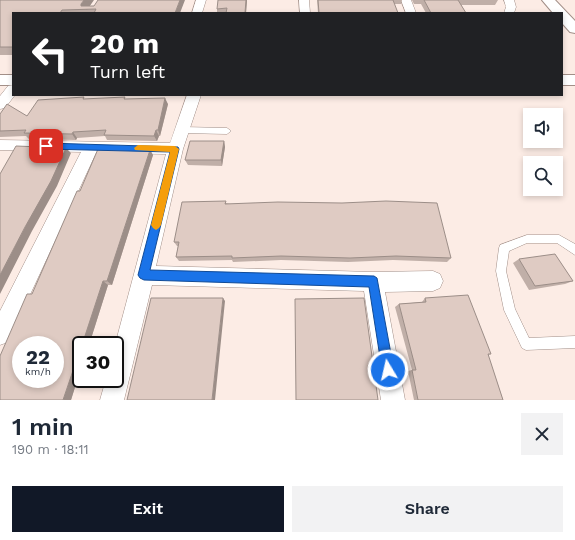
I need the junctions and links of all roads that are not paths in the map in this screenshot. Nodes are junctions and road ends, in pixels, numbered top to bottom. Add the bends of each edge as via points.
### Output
1 (201, 0) edge
2 (304, 0) edge
3 (406, 0) edge
4 (509, 0) edge
5 (548, 0) edge
6 (197, 12) edge
7 (305, 12) edge
8 (411, 12) edge
9 (510, 12) edge
10 (559, 12) edge
11 (563, 16) edge
12 (575, 29) edge
13 (0, 80) edge
14 (12, 80) edge
15 (563, 80) edge
16 (575, 80) edge
17 (12, 90) edge
18 (194, 96) edge
19 (0, 105) edge
20 (182, 130) junction
21 (227, 131) dead end
22 (0, 145) edge
23 (91, 147) junction
24 (175, 149) junction
25 (575, 250) edge
26 (144, 275) junction
27 (433, 281) dead end
28 (374, 282) junction
29 (0, 334) edge
30 (575, 342) edge
31 (112, 400) edge
32 (393, 400) edge

1 - 6 street
2 - 7 street
3 - 8 street
4 - 9 street via 512,7
5 - 10 street
11 - 12 street
13 - 14 street
15 - 16 street
17 - 19 street
18 - 20 street
20 - 21 lane
20 - 24 street
22 - 23 street
23 - 24 street
23 - 29 street
24 - 26 street
25 - 30 lane via 559,239 527,239 504,248 501,271 510,310 526,344
26 - 28 street
26 - 31 street
27 - 28 street
28 - 32 street

